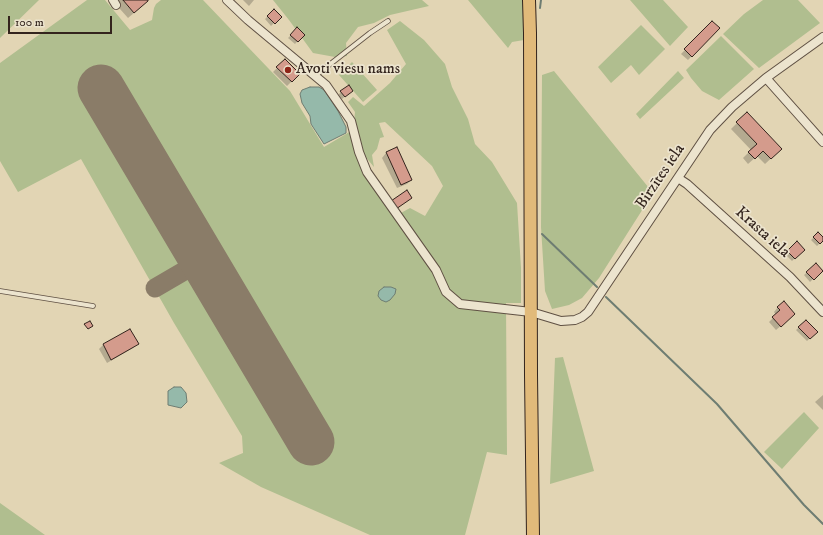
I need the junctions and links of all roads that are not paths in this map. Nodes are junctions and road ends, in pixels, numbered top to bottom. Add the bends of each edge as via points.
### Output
1 (227, 0) edge
2 (530, 1) edge
3 (388, 21) dead end
4 (823, 37) edge
5 (315, 76) junction
6 (766, 78) junction
7 (823, 142) edge
8 (678, 178) junction
9 (0, 291) edge
10 (93, 306) dead end
11 (531, 312) junction
12 (823, 312) edge
13 (533, 535) edge

1 - 5 street, Birzītes iela
2 - 11 main road
3 - 5 lane
4 - 6 street, Birzītes iela
5 - 11 street, Birzītes iela via 326,85 351,122 367,172 436,270 446,292 460,304
6 - 7 street
6 - 8 street, Birzītes iela via 710,130
8 - 11 street, Birzītes iela via 588,312 575,320 561,321
8 - 12 street, Krasta iela via 790,277
9 - 10 lane
11 - 13 main road

